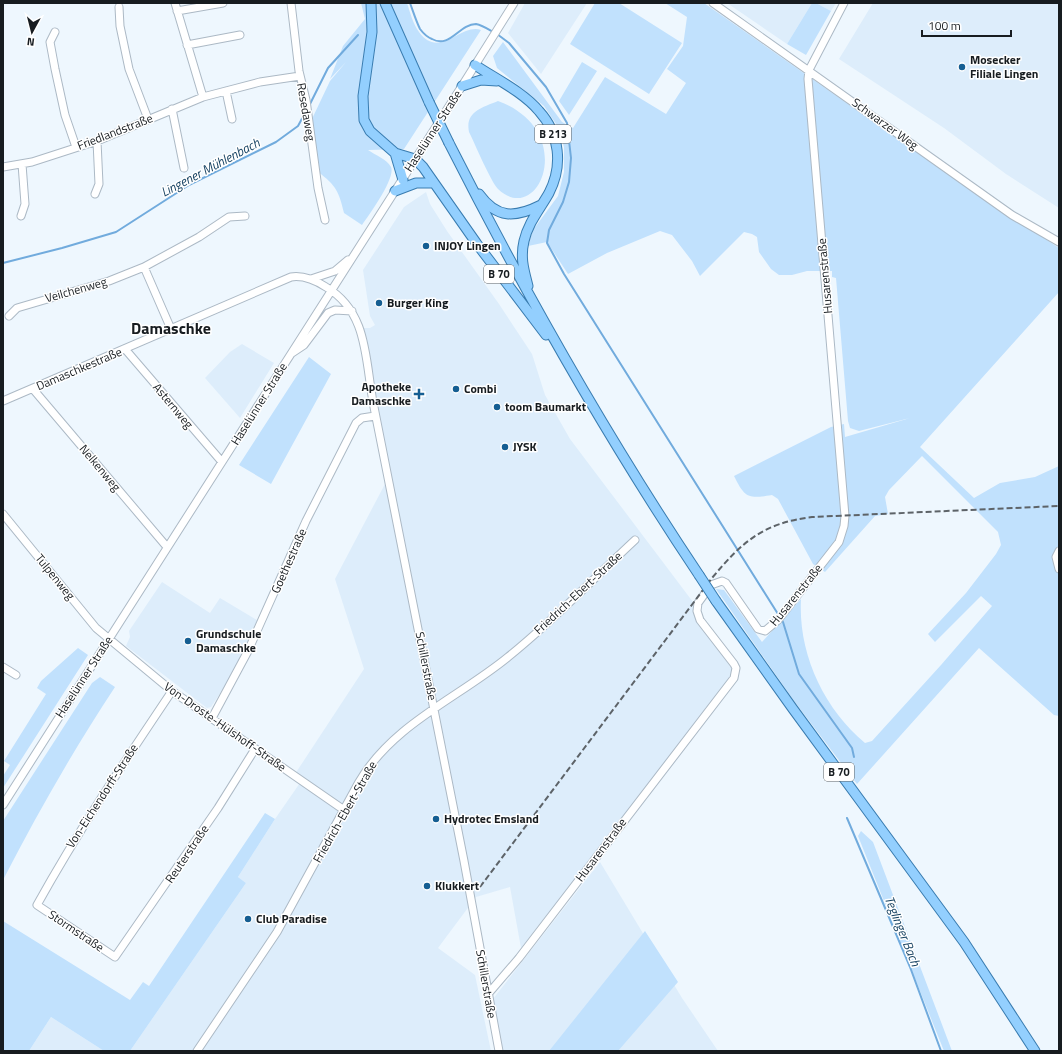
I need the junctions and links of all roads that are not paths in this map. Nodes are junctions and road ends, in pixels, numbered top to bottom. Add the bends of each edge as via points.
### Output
1 (175, 3) edge
2 (223, 3) edge
3 (291, 3) edge
4 (371, 3) edge
5 (384, 3) edge
6 (514, 3) edge
7 (713, 3) edge
8 (844, 3) edge
9 (119, 7) dead end
10 (177, 12) junction
11 (56, 32) dead end
12 (240, 35) dead end
13 (187, 45) junction
14 (475, 65) junction
15 (809, 70) junction
16 (300, 76) junction
17 (500, 82) junction
18 (462, 86) junction
19 (226, 91) junction
20 (203, 97) junction
21 (172, 109) junction
22 (148, 119) junction
23 (232, 119) dead end
24 (97, 141) junction
25 (76, 147) junction
26 (395, 153) junction
27 (415, 159) junction
28 (22, 164) junction
29 (3, 166) edge
30 (184, 168) dead end
31 (462, 168) junction
32 (402, 180) junction
33 (433, 183) junction
34 (395, 191) junction
35 (95, 194) dead end
36 (541, 205) junction
37 (21, 216) dead end
38 (245, 216) dead end
39 (325, 220) dead end
40 (1059, 242) edge
41 (354, 254) junction
42 (144, 267) junction
43 (311, 279) junction
44 (332, 290) junction
45 (532, 301) junction
46 (352, 311) junction
47 (9, 316) dead end
48 (171, 329) junction
49 (125, 349) junction
50 (290, 354) junction
51 (568, 364) junction
52 (33, 389) junction
53 (3, 401) edge
54 (375, 416) junction
55 (222, 462) junction
56 (3, 514) edge
57 (635, 540) dead end
58 (168, 547) junction
59 (1059, 551) edge
60 (1059, 569) edge
61 (108, 639) junction
62 (3, 667) edge
63 (16, 675) dead end
64 (172, 690) junction
65 (434, 708) junction
66 (212, 718) junction
67 (255, 749) junction
68 (3, 805) edge
69 (344, 810) junction
70 (37, 905) joint
71 (115, 957) joint
72 (488, 994) junction
73 (197, 1051) edge
74 (499, 1051) edge
75 (1035, 1051) edge

1 - 10 street
2 - 10 street
3 - 16 street, Resedaweg
4 - 26 main road via 372,32 363,96 364,120 370,131
5 - 31 main road, B 70, bridge
6 - 14 street, Haselünner Straße
7 - 15 street, Schwarzer Weg
8 - 15 street
9 - 22 street via 120,26 129,69
10 - 13 street
11 - 25 street via 50,42 65,115
12 - 13 street
13 - 20 street
14 - 17 main road, B 213
14 - 18 street, Haselünner Straße
15 - 40 street, Schwarzer Weg via 1012,215
15 - 72 street, Husarenstraße via 845,521 839,542 784,613 765,631 758,629 726,584 722,581 711,585 698,603 697,611 700,620 734,664 734,678 519,958
16 - 19 street, Friedlandstraße via 260,82
16 - 39 street, Resedaweg
17 - 18 main road, B 213 via 481,80
17 - 36 main road, B 213 via 539,110 549,123 555,138 558,165 556,178
18 - 27 street, Haselünner Straße
19 - 20 street, Friedlandstraße
19 - 23 street
20 - 21 street, Friedlandstraße
21 - 22 street, Friedlandstraße
21 - 30 street
22 - 24 street, Friedlandstraße
24 - 25 street, Friedlandstraße
24 - 35 street via 99,184
25 - 28 street, Friedlandstraße
26 - 27 main road
26 - 32 main road
27 - 32 street, Haselünner Straße
27 - 33 main road, B 70
28 - 29 street, Friedlandstraße
28 - 37 street via 25,204
31 - 36 main road via 485,202 500,212 508,215 519,214
31 - 45 main road, B 70
32 - 34 street, Haselünner Straße
33 - 34 main road via 416,183
33 - 51 main road, B 70
34 - 41 street, Haselünner Straße
36 - 45 main road via 528,228 522,251 523,272
38 - 42 street, Veilchenweg via 229,217 199,237
41 - 43 street via 335,271
41 - 44 street, Haselünner Straße
42 - 47 street, Veilchenweg via 109,281 17,308
42 - 48 street
43 - 44 street, Damaschkestraße
43 - 48 street, Damaschkestraße via 291,277
44 - 46 street, Schillerstraße
44 - 50 street, Haselünner Straße
45 - 51 main road, B 70
46 - 50 street via 335,310 328,313 304,345
46 - 54 street, Schillerstraße via 357,318 362,337
48 - 49 street, Damaschkestraße
49 - 52 street, Damaschkestraße
49 - 55 street, Asternweg
50 - 55 street, Haselünner Straße
51 - 75 main road, B 70, bridge via 650,501 716,601 964,942
52 - 53 street, Damaschkestraße
52 - 58 street, Nelkenweg
54 - 65 street, Schillerstraße
54 - 66 street, Goethestraße via 362,418 356,423 306,521 248,651
55 - 58 street, Haselünner Straße
56 - 61 street, Tulpenweg via 96,628
57 - 65 street, Friedrich-Ebert-Straße via 508,658
58 - 61 street, Haselünner Straße
59 - 60 street via 1056,557
61 - 64 street, Von-Droste-Hülshoff-Straße
61 - 68 street, Haselünner Straße
62 - 63 street
64 - 66 street, Von-Droste-Hülshoff-Straße
64 - 70 street, Von-Eichendorff-Straße via 109,783
65 - 69 street, Friedrich-Ebert-Straße via 382,750 367,768
65 - 72 street, Schillerstraße
66 - 67 street, Von-Droste-Hülshoff-Straße
67 - 69 street, Von-Droste-Hülshoff-Straße
67 - 71 street, Reuterstraße via 218,808
69 - 73 street, Friedrich-Ebert-Straße via 277,932
70 - 71 street, Stormstraße
72 - 74 street, Schillerstraße

